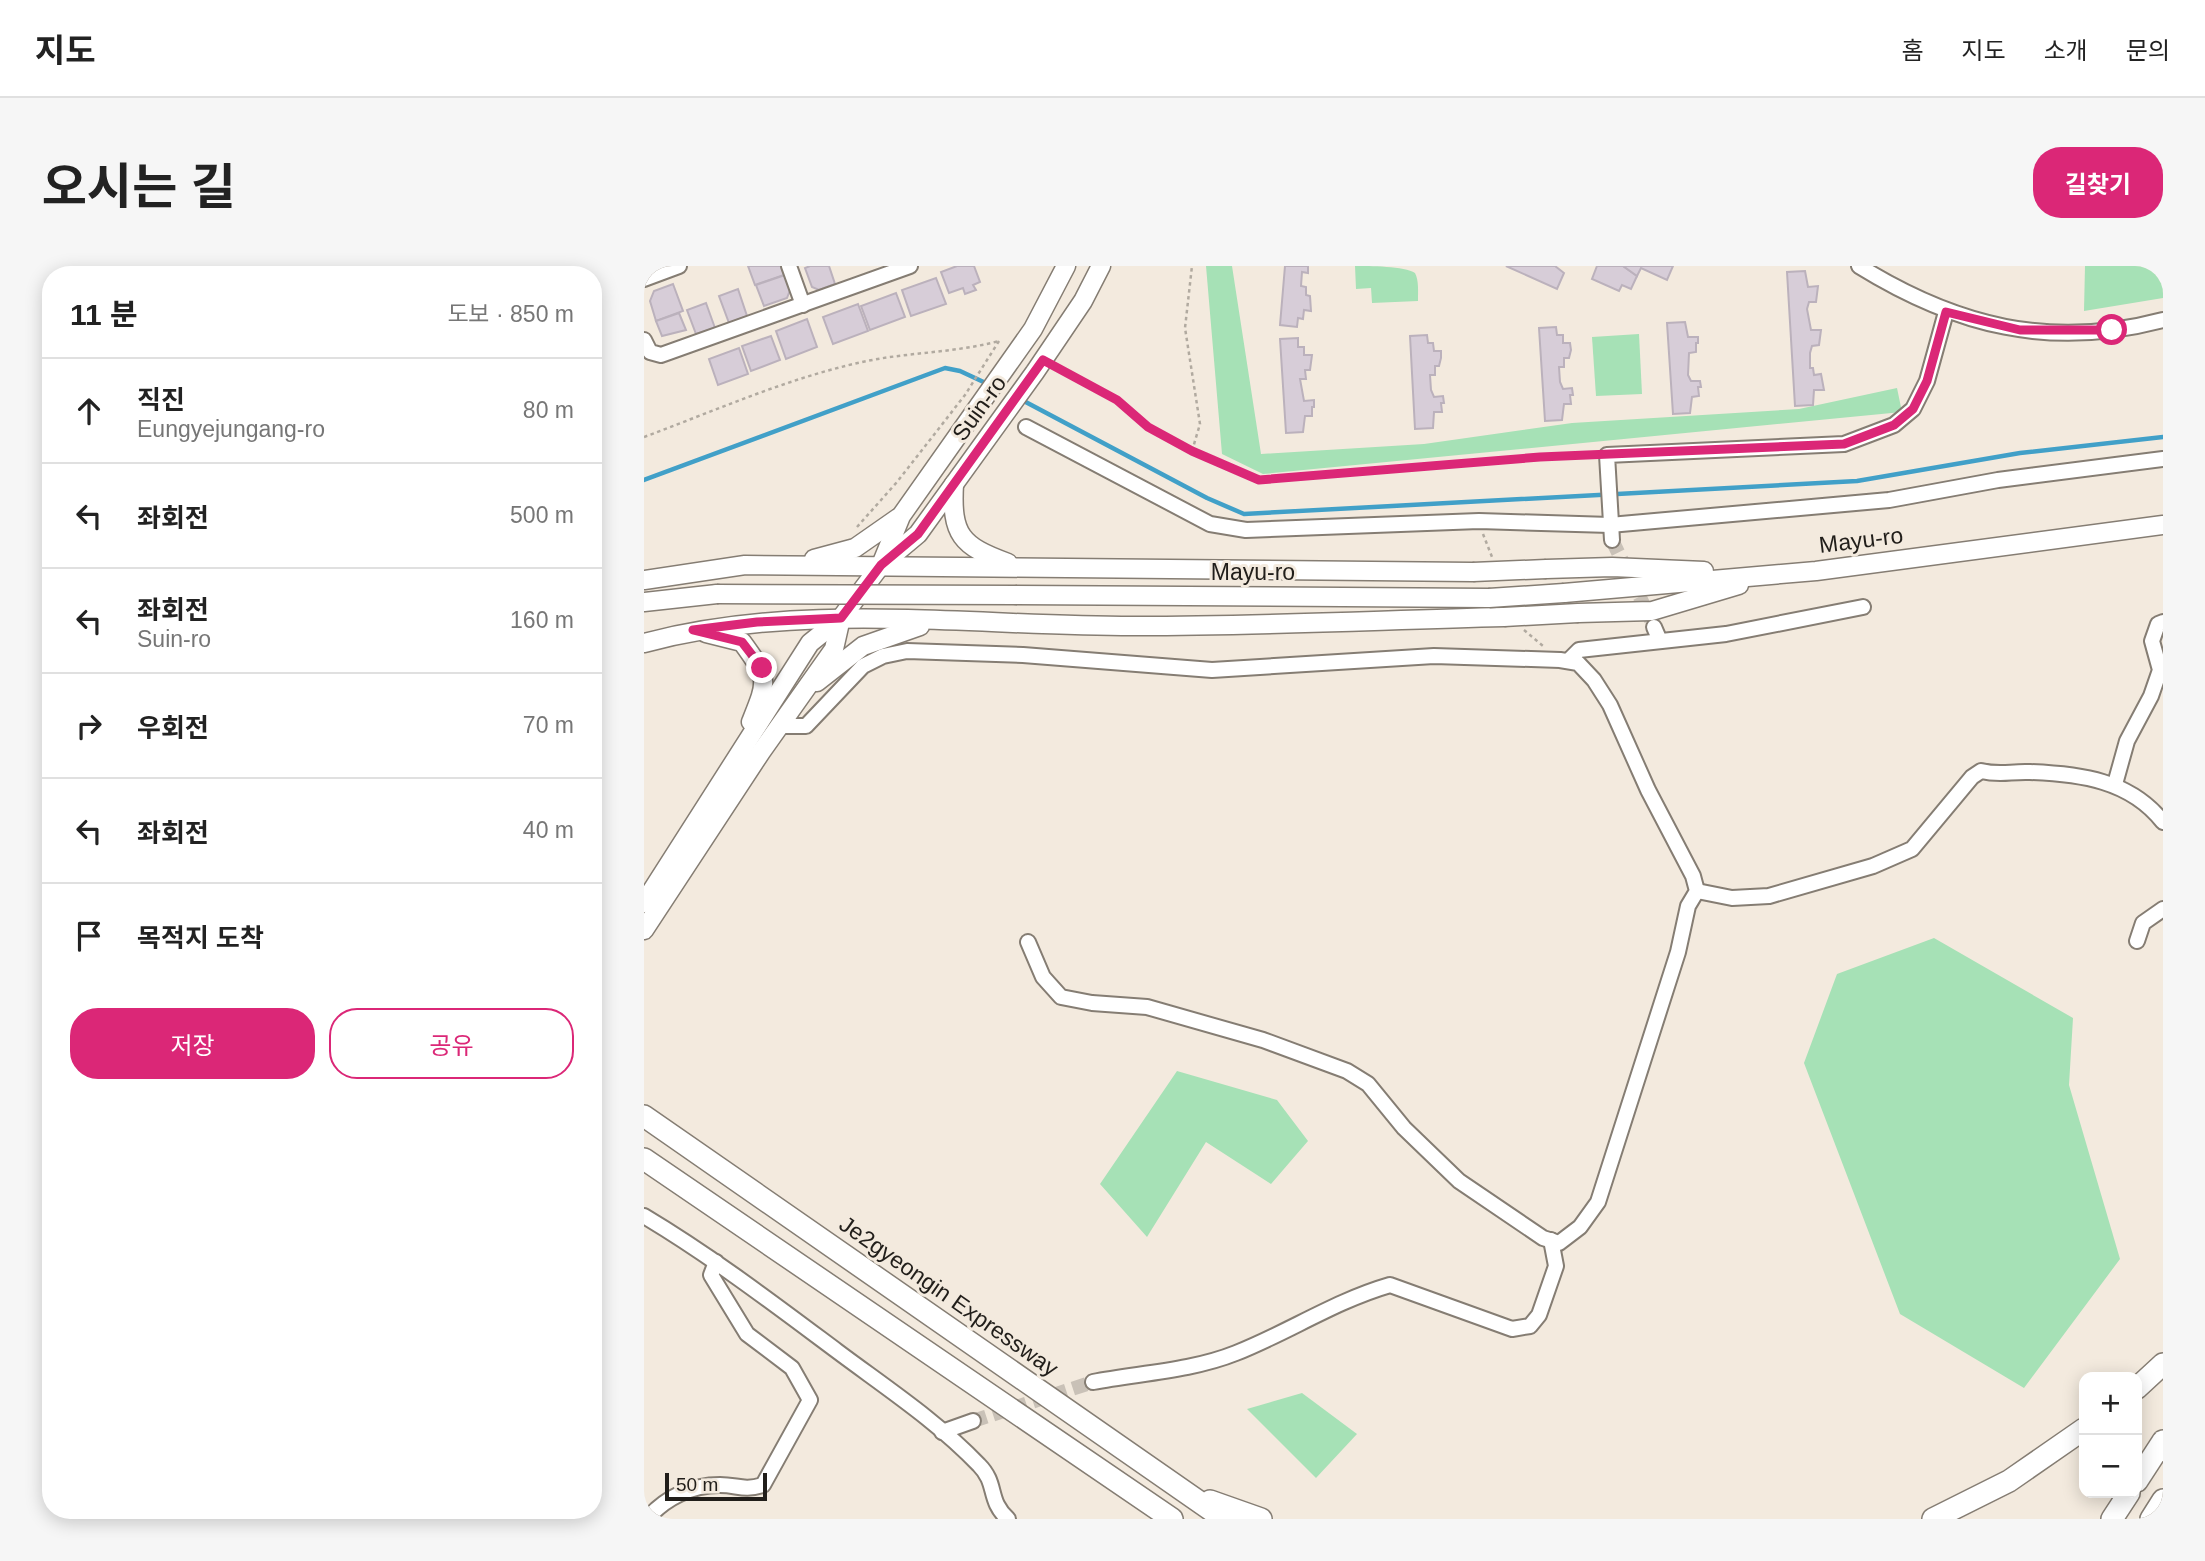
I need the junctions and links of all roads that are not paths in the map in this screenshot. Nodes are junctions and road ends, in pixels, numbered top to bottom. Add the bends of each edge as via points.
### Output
1 (679, 266) edge
2 (789, 266) edge
3 (910, 266) edge
4 (1066, 266) edge
5 (1101, 266) edge
6 (1859, 266) edge
7 (644, 279) edge
8 (803, 305) junction
9 (1946, 312) junction
10 (2163, 320) edge
11 (644, 341) edge
12 (1026, 427) dead end
13 (2163, 459) edge
14 (954, 484) junction
15 (901, 516) junction
16 (2163, 525) edge
17 (1611, 528) junction
18 (881, 565) junction
19 (775, 566) junction
20 (1021, 568) junction
21 (1775, 574) junction
22 (644, 580) edge
23 (644, 602) edge
24 (1863, 607) dead end
25 (841, 618) junction
26 (934, 622) junction
27 (2163, 622) edge
28 (693, 630) junction
29 (644, 643) edge
30 (1568, 661) junction
31 (803, 692) junction
32 (779, 726) junction
33 (732, 767) junction
34 (2115, 784) junction
35 (2163, 822) edge
36 (1697, 891) junction
37 (644, 903) edge
38 (2163, 909) edge
39 (644, 930) edge
40 (1028, 942) dead end
41 (2137, 942) dead end
42 (644, 1116) edge
43 (644, 1159) edge
44 (644, 1216) edge
45 (1551, 1240) junction
46 (716, 1262) junction
47 (2163, 1364) edge
48 (1093, 1382) tunnel mouth
49 (2142, 1383) edge
50 (973, 1421) tunnel mouth
51 (943, 1432) junction
52 (2079, 1432) edge
53 (2163, 1441) edge
54 (2142, 1473) edge
55 (1129, 1490) junction
56 (1186, 1492) junction
57 (2126, 1498) edge
58 (2163, 1500) edge
59 (651, 1518) edge
60 (1008, 1519) edge
61 (1159, 1519) edge
62 (1172, 1519) edge
63 (1224, 1519) edge
64 (1261, 1519) edge
65 (1933, 1519) edge
66 (2112, 1519) edge
67 (2151, 1519) edge

1 - 7 street
2 - 8 street
3 - 8 street
4 - 15 main road, Suin-ro via 1033,329 1001,356
5 - 14 main road, Suin-ro via 1083,301
6 - 9 street via 1902,293
8 - 11 street via 661,355 650,352
9 - 10 street via 1984,323 2049,332 2112,330
9 - 17 street via 1927,381 1913,409 1894,425 1844,444 1607,461
12 - 17 street via 1210,524 1246,530 1479,521
13 - 17 street via 1998,480 1889,500
14 - 18 main road, Suin-ro via 918,534
14 - 20 main road via 952,515 960,533 975,551
15 - 18 main road, Suin-ro
15 - 19 main road via 855,548
16 - 21 main road, Mayu-ro
18 - 19 main road
18 - 20 main road
18 - 25 main road, Suin-ro
19 - 22 main road via 745,565
20 - 21 main road, bridge via 1473,572 1612,567
21 - 23 main road, Mayu-ro, bridge via 1489,598 717,594
21 - 26 main road, bridge via 1652,611 1139,626
24 - 30 street via 1726,634 1657,634 1579,650
25 - 26 main road
25 - 28 main road
25 - 31 main road, Suin-ro via 834,649
25 - 33 main road, Suin-ro via 810,643
26 - 31 main road via 863,646
27 - 34 street via 2152,641 2161,670 2127,741
28 - 29 main road
28 - 33 main road via 742,642 762,668 765,687
30 - 32 street via 1434,656 1212,670 907,651 863,666 806,726
30 - 36 street via 1578,663 1610,705
31 - 32 main road, Suin-ro
32 - 39 main road, Suin-ro
33 - 37 main road, Suin-ro
34 - 35 street via 2153,809
34 - 36 street via 2061,775 2026,772 2002,776 1981,771 1912,849 1873,866 1769,897 1732,898
36 - 45 street via 1688,906 1678,952 1598,1202 1580,1227 1559,1243
38 - 41 street via 2143,923
40 - 45 street via 1043,977 1060,997 1147,1007 1263,1040 1347,1071 1368,1084 1404,1128 1459,1181
42 - 56 highway, Je2gyeongin Expressway
43 - 55 highway
44 - 46 street
45 - 48 street via 1556,1266 1539,1315 1530,1326 1512,1329 1390,1285 1312,1315 1234,1354
46 - 51 street
46 - 59 street via 711,1275 747,1334 792,1368 810,1400 763,1485 746,1490 722,1485 696,1488 661,1503
47 - 49 highway
50 - 51 street
51 - 60 street via 981,1466 992,1484 996,1507
52 - 65 highway via 2009,1481
53 - 54 highway
55 - 61 highway
55 - 62 highway
56 - 63 highway, Je2gyeongin Expressway
56 - 64 highway
57 - 66 highway
58 - 67 highway

